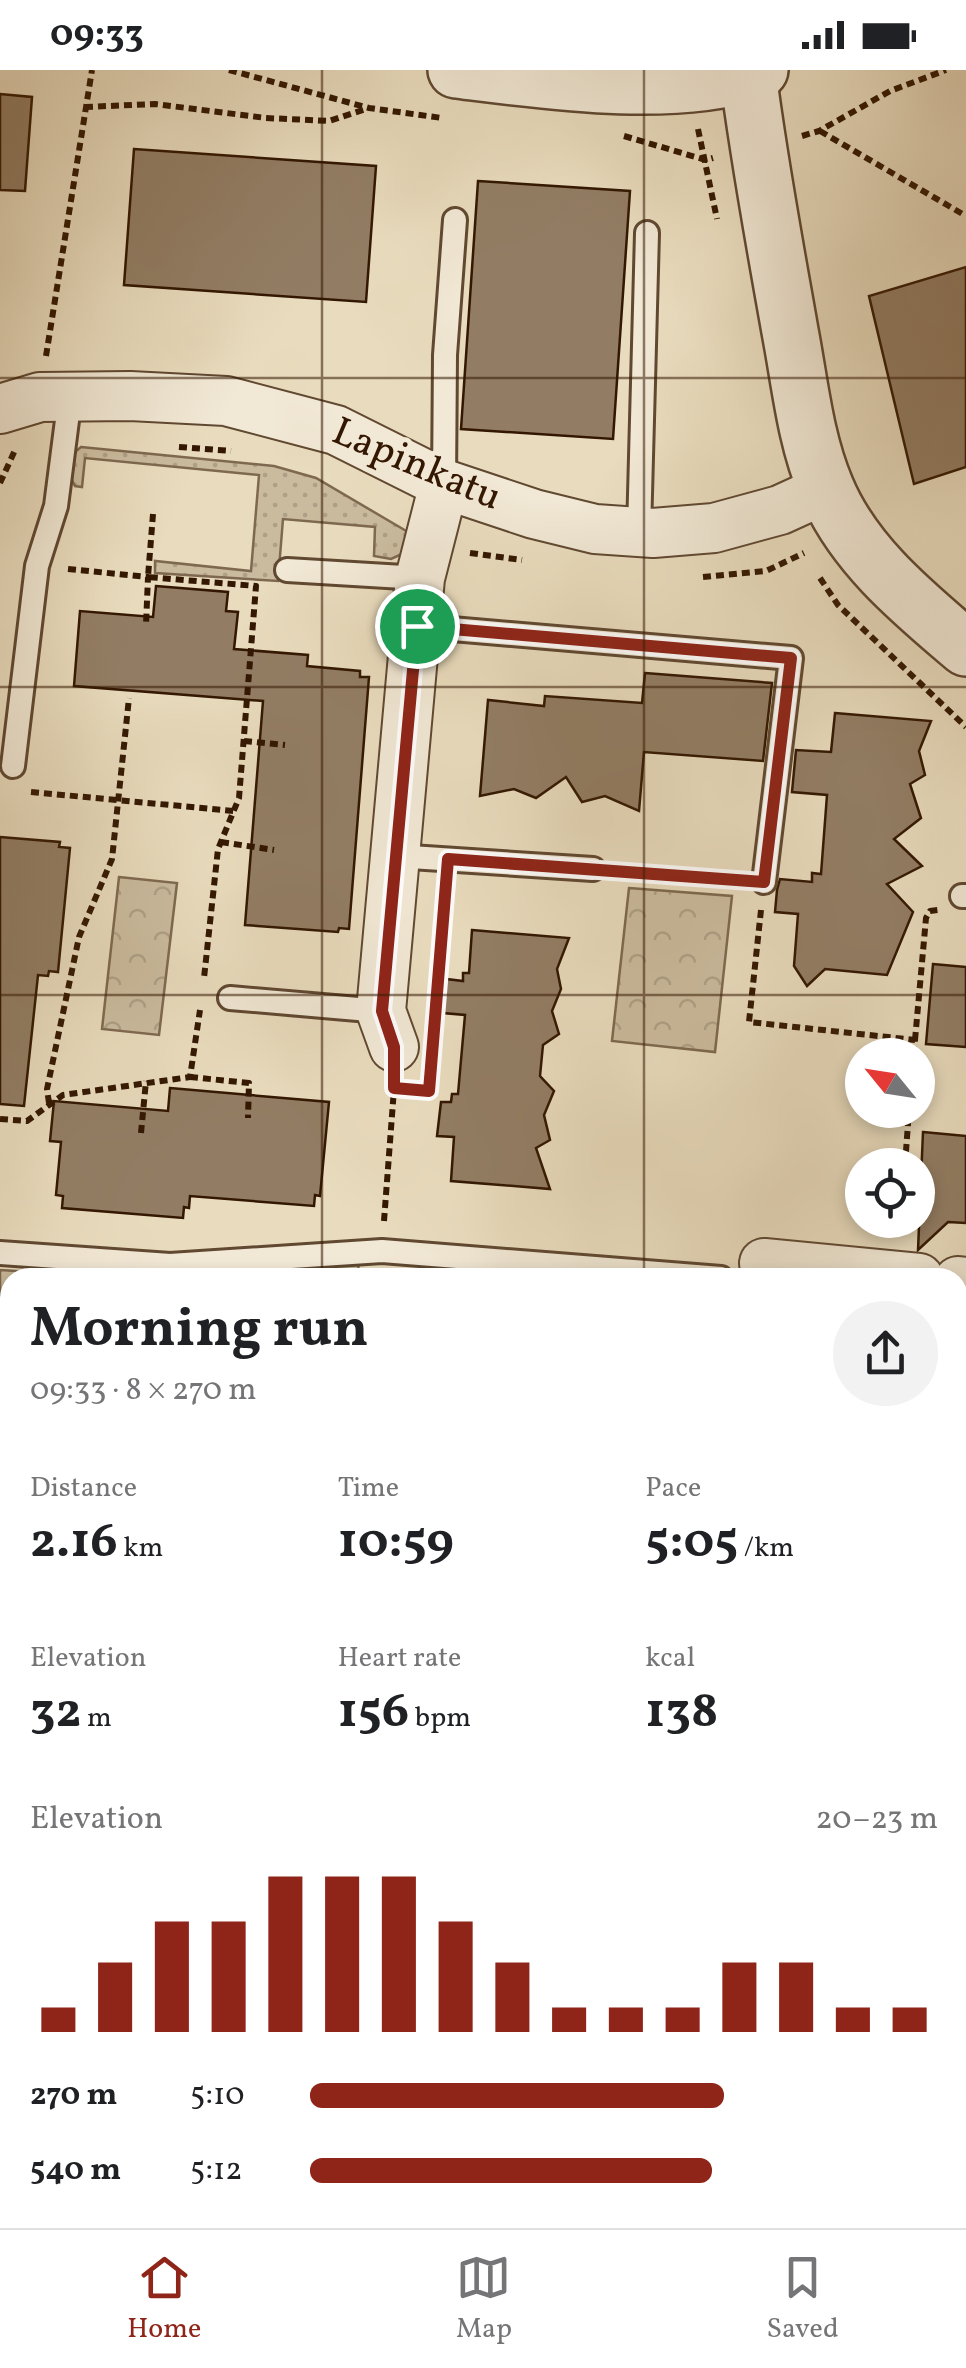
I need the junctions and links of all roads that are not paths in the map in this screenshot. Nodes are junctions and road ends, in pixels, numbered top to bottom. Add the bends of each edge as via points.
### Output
1 (456, 70) edge
2 (754, 72) edge
3 (455, 220) dead end
4 (646, 232) dead end
5 (37, 401) edge
6 (444, 484) junction
7 (826, 489) junction
8 (639, 532) junction
9 (287, 570) dead end
10 (420, 578) junction
11 (417, 626) junction
12 (966, 648) edge
13 (13, 766) dead end
14 (395, 856) junction
15 (593, 870) road end
16 (764, 882) road end
17 (230, 998) dead end
18 (407, 1046) joint
19 (0, 1253) edge
20 (652, 1268) edge

1 - 2 street via 553,82 687,86
2 - 7 street via 732,154
3 - 6 lane
4 - 8 lane
5 - 6 street, Lapinkatu via 226,401 336,430
5 - 13 lane via 56,506 36,566
6 - 8 street, Lapinkatu via 580,526
6 - 10 street
7 - 8 street, Lapinkatu via 714,528
7 - 12 street via 854,538
9 - 10 lane
10 - 11 street
11 - 14 street
11 - 16 lane via 791,658
14 - 15 lane
14 - 18 street
17 - 18 lane
19 - 20 lane via 170,1265 382,1252

